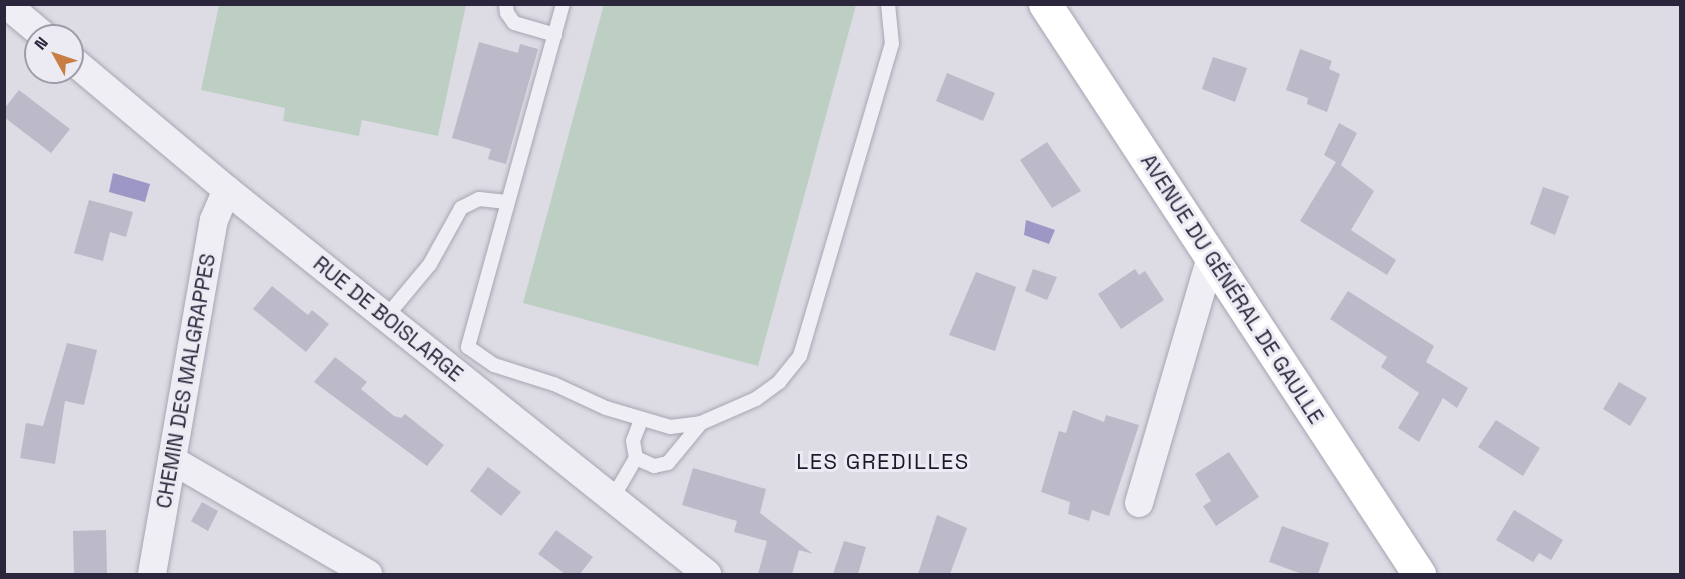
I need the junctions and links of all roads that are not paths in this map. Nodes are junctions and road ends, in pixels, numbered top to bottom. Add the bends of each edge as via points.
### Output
1 (6, 4) edge
2 (506, 4) edge
3 (563, 4) edge
4 (888, 4) edge
5 (1045, 4) edge
6 (30, 24) edge
7 (555, 35) junction
8 (84, 70) edge
9 (227, 190) junction
10 (507, 202) junction
11 (1211, 256) junction
12 (386, 317) junction
13 (641, 420) junction
14 (701, 423) junction
15 (636, 458) junction
16 (172, 460) junction
17 (612, 499) junction
18 (1139, 503) dead end
19 (152, 574) edge
20 (368, 574) edge
21 (707, 574) edge
22 (1419, 574) edge

1 - 6 street
2 - 7 lane via 514,23
3 - 7 lane
4 - 14 lane via 892,44 806,343 792,368 768,391
5 - 11 main road, AVENUE DU GÉNÉRAL DE GAULLE
7 - 10 lane
8 - 9 street, RUE DE BOISLARGE
9 - 12 street, RUE DE BOISLARGE
9 - 16 street, CHEMIN DES MALGRAPPES via 214,220
10 - 12 lane via 478,199 461,208 430,264
10 - 13 lane via 468,339 469,350 494,365 554,384
11 - 18 street
11 - 22 main road, AVENUE DU GÉNÉRAL DE GAULLE
12 - 17 street, RUE DE BOISLARGE
13 - 14 lane via 670,427
13 - 15 lane via 633,441
14 - 15 lane via 668,462 654,466
15 - 17 lane
16 - 19 street, CHEMIN DES MALGRAPPES
16 - 20 street
17 - 21 street, RUE DE BOISLARGE

